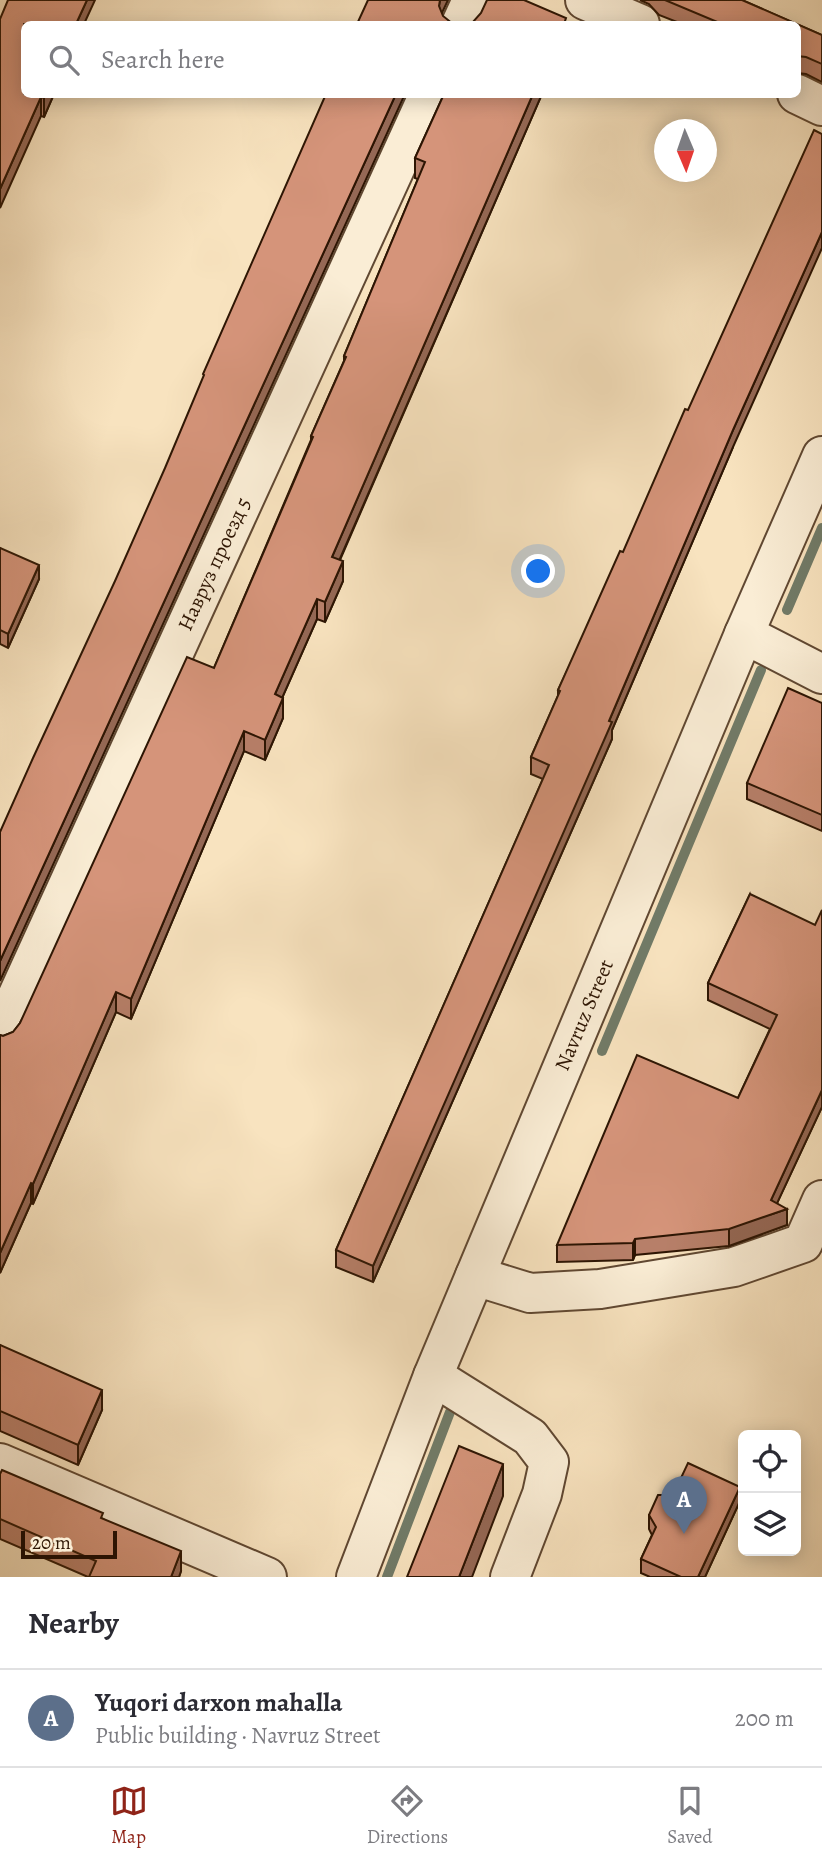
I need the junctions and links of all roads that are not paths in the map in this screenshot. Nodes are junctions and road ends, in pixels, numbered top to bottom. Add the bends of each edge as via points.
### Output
1 (472, 0) edge
2 (585, 0) edge
3 (462, 21) edge
4 (633, 21) edge
5 (801, 96) edge
6 (427, 98) edge
7 (822, 106) edge
8 (822, 456) edge
9 (744, 634) junction
10 (822, 674) edge
11 (0, 1034) edge
12 (822, 1200) edge
13 (475, 1276) junction
14 (433, 1376) junction
15 (0, 1462) edge
16 (267, 1577) edge
17 (356, 1577) edge
18 (510, 1577) edge

1 - 3 street
2 - 4 street
5 - 7 street
6 - 11 street, Навруз проезд 5
8 - 9 street, Navruz Street
9 - 10 street
9 - 13 street, Navruz Street
12 - 13 street via 803,1243 734,1267 600,1289 530,1293
13 - 14 street, Navruz Street
14 - 17 street, Navruz Street
14 - 18 street via 530,1437 549,1462 542,1494
15 - 16 street

